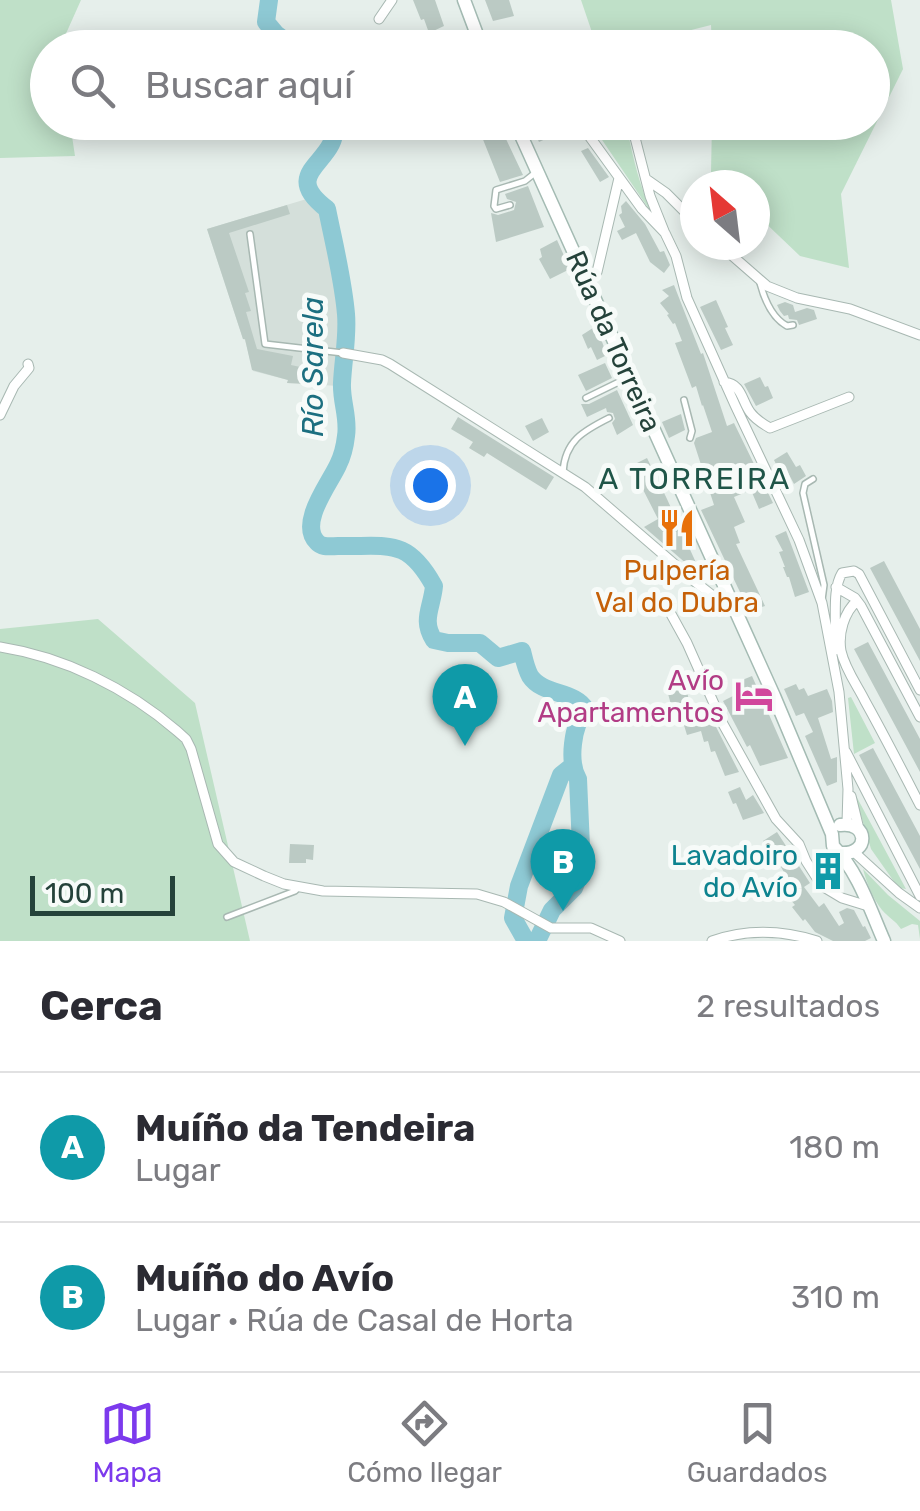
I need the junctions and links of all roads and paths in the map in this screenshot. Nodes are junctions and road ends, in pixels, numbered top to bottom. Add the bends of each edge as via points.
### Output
1 (392, 0) edge
2 (464, 0) edge
3 (379, 19) dead end
4 (475, 30) edge
5 (524, 140) edge
6 (592, 140) edge
7 (636, 140) edge
8 (537, 171) junction
9 (619, 178) junction
10 (646, 179) junction
11 (510, 205) dead end
12 (680, 206) edge
13 (250, 234) dead end
14 (665, 234) junction
15 (737, 260) edge
16 (586, 280) junction
17 (759, 280) junction
18 (794, 325) dead end
19 (920, 334) edge
20 (342, 353) joint
21 (28, 364) dead end
22 (630, 376) junction
23 (724, 382) junction
24 (586, 398) dead end
25 (849, 398) dead end
26 (684, 400) dead end
27 (0, 415) edge
28 (609, 418) dead end
29 (690, 438) dead end
30 (562, 472) junction
31 (812, 479) dead end
32 (836, 587) junction
33 (857, 601) junction
34 (822, 603) junction
35 (666, 605) dead end
36 (737, 615) junction
37 (0, 647) edge
38 (833, 660) junction
39 (846, 664) junction
40 (852, 677) junction
41 (920, 690) edge
42 (838, 692) junction
43 (920, 716) edge
44 (844, 749) junction
45 (848, 788) junction
46 (864, 790) junction
47 (920, 805) edge
48 (848, 839) junction
49 (298, 887) junction
50 (920, 896) edge
51 (868, 906) junction
52 (920, 908) edge
53 (227, 917) dead end
54 (796, 938) edge
55 (620, 941) edge
56 (712, 941) edge
57 (817, 941) edge
58 (884, 941) edge

1 - 3 street
2 - 4 main road
5 - 8 main road, Rúa da Torreira
6 - 9 street
7 - 10 street
8 - 11 lane via 496,190 496,209
8 - 16 main road, Rúa da Torreira
9 - 14 street
9 - 16 street via 598,272
10 - 12 street
10 - 14 street
13 - 20 lane via 265,344
14 - 23 street
15 - 17 street
16 - 22 main road, Rúa da Torreira
17 - 18 lane via 778,321
17 - 19 street
20 - 30 street via 382,360
21 - 27 street
22 - 24 lane
22 - 36 main road, Rúa da Torreira
23 - 25 street via 738,386 750,411 770,428
23 - 34 street via 800,540
26 - 29 lane
28 - 30 lane via 572,441
30 - 36 street
31 - 34 lane via 803,492 824,585
32 - 33 street
32 - 38 street
32 - 41 street via 842,573 859,574
33 - 39 street via 840,637
33 - 43 street
34 - 38 street
35 - 51 street via 776,819 822,886
36 - 48 main road, Rúa da Torreira via 813,787
37 - 49 street via 90,675 166,722 189,744 224,853
38 - 39 street
38 - 42 street
39 - 40 street
40 - 42 street
40 - 47 street
42 - 44 street
44 - 45 street
44 - 46 street
45 - 46 street via 856,783
45 - 48 street
46 - 50 street
48 - 51 main road, Rúa da Torreira
48 - 52 street
49 - 53 lane
49 - 55 street via 477,894 548,926 592,928
51 - 58 main road, Rúa da Torreira
54 - 56 street via 748,932
54 - 57 street

